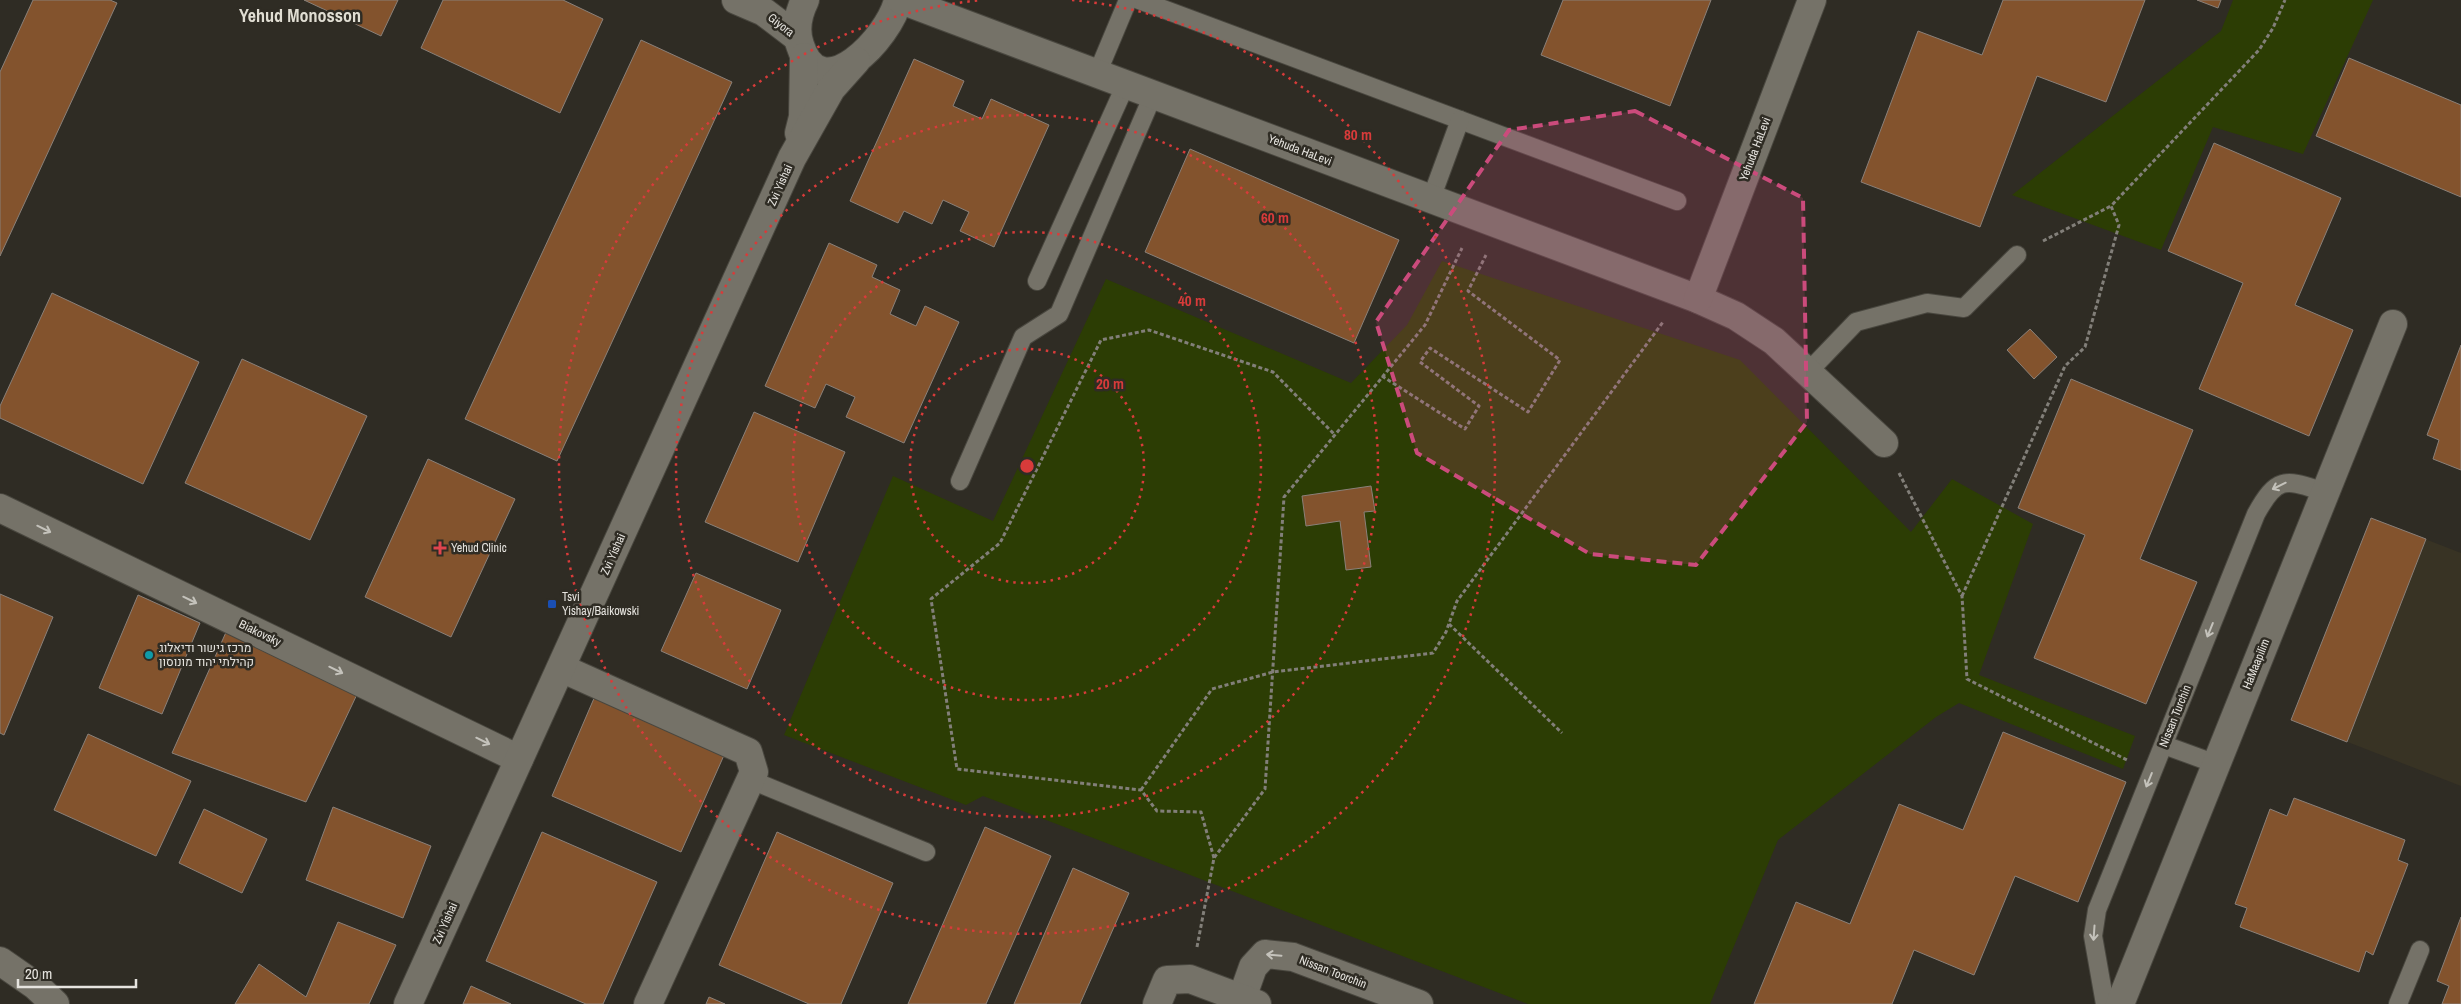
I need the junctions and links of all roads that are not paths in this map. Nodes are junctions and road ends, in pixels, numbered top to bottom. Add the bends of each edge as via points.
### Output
1 (736, 0) edge
2 (804, 0) edge
3 (900, 0) edge
4 (1128, 0) edge
5 (1138, 0) edge
6 (1812, 0) edge
7 (800, 47) junction
8 (856, 60) junction
9 (1097, 74) junction
10 (1126, 84) junction
11 (1153, 95) junction
12 (1460, 120) junction
13 (792, 158) junction
14 (1431, 199) junction
15 (1677, 200) dead end
16 (2017, 255) road end
17 (1037, 281) dead end
18 (1691, 296) junction
19 (2393, 324) dead end
20 (1808, 372) junction
21 (1884, 443) road end
22 (960, 481) dead end
23 (2326, 492) junction
24 (0, 508) edge
25 (561, 668) junction
26 (2164, 745) junction
27 (519, 759) junction
28 (2216, 764) junction
29 (751, 780) junction
30 (926, 852) dead end
31 (2420, 950) dead end
32 (0, 962) edge
33 (1172, 988) edge
34 (1250, 1001) edge
35 (55, 1004) edge
36 (408, 1004) edge
37 (648, 1004) edge
38 (1419, 1004) edge
39 (2104, 1004) edge
40 (2120, 1004) edge
41 (2398, 1004) edge

1 - 7 street, Giyora via 764,12
2 - 7 street, Zvi Yishai via 798,21
3 - 8 street, Zvi Yishai via 890,23
3 - 9 street, Yehuda HaLevi
4 - 9 lane
5 - 12 lane
6 - 18 street, Yehuda HaLevi
7 - 8 street, Giyora via 813,67 826,72 839,70
7 - 13 street, Zvi Yishai via 803,117
8 - 13 street, Zvi Yishai via 831,89
9 - 10 street, Yehuda HaLevi
10 - 11 street, Yehuda HaLevi
10 - 17 lane
11 - 14 street, Yehuda HaLevi
11 - 22 lane via 1059,314 1023,337
12 - 14 lane
12 - 15 lane
13 - 25 street, Zvi Yishai
14 - 18 street, Yehuda HaLevi
16 - 20 lane via 1964,308 1927,303 1856,322
18 - 20 street, Yehuda HaLevi via 1736,316 1774,341
19 - 23 street, HaMaapilim
20 - 21 street, Yehuda HaLevi
23 -> 26 lane, Nissan Turchin via 2291,482 2279,484 2267,494 2256,514
23 - 28 street, HaMaapilim
24 -> 27 street, Biakovsky
25 - 27 street, Zvi Yishai
25 - 29 street via 748,752 754,772
26 - 28 lane
26 -> 39 lane, Nissan Turchin via 2096,910 2092,936
27 - 36 street, Zvi Yishai
28 - 40 street, HaMaapilim
29 - 30 lane
29 - 37 street
31 - 41 lane
32 - 35 street via 36,986
33 - 34 street, Nissan Toorchin
38 -> 34 street, Nissan Toorchin via 1293,957 1265,954 1253,967

